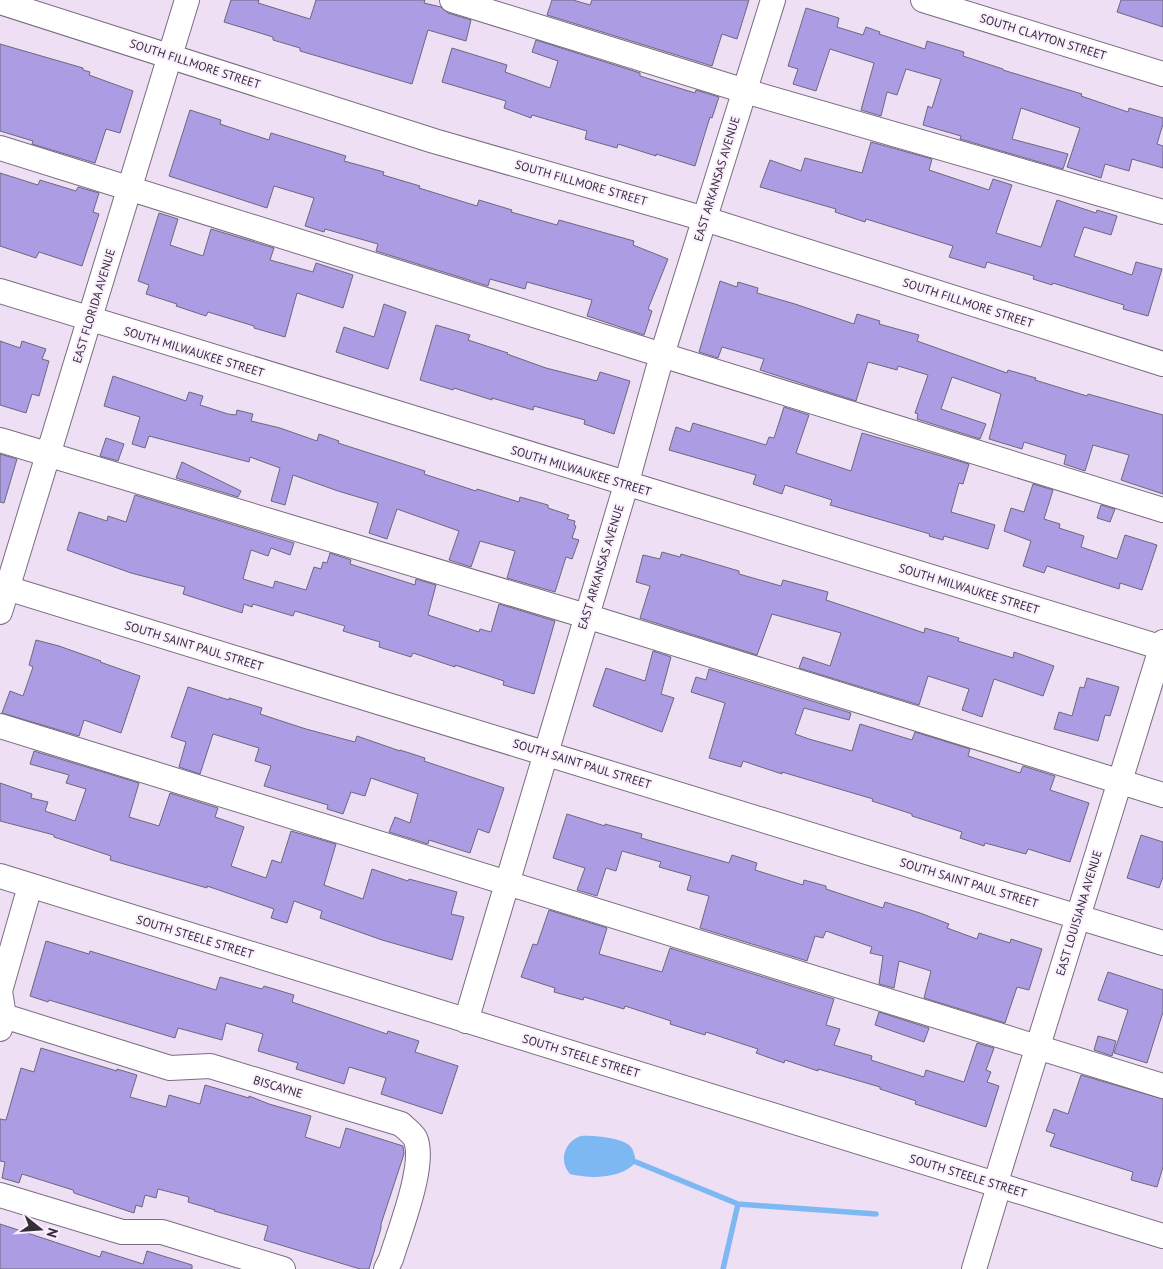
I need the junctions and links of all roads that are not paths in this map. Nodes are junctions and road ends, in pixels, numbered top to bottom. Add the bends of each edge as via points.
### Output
1 (187, 0) edge
2 (452, 0) edge
3 (773, 0) edge
4 (923, 0) edge
5 (0, 2) edge
6 (170, 56) junction
7 (1163, 74) edge
8 (745, 91) junction
9 (0, 148) edge
10 (130, 189) junction
11 (1163, 212) edge
12 (705, 219) junction
13 (0, 291) edge
14 (90, 319) junction
15 (662, 355) junction
16 (1163, 364) edge
17 (0, 440) edge
18 (48, 455) junction
19 (626, 485) junction
20 (1163, 510) edge
21 (4, 587) edge
22 (0, 612) edge
23 (586, 616) junction
24 (1162, 646) edge
25 (0, 726) edge
26 (545, 753) junction
27 (1119, 781) junction
28 (1163, 795) edge
29 (0, 876) edge
30 (506, 883) junction
31 (30, 886) junction
32 (1078, 916) junction
33 (1163, 943) edge
34 (466, 1021) junction
35 (2, 1022) edge
36 (1038, 1047) junction
37 (1163, 1086) edge
38 (997, 1185) junction
39 (0, 1194) edge
40 (1163, 1236) edge
41 (283, 1269) edge
42 (386, 1269) edge
43 (974, 1269) edge

1 - 6 street, EAST FLORIDA AVENUE
2 - 8 street
3 - 8 street, EAST ARKANSAS AVENUE
4 - 7 street, SOUTH CLAYTON STREET
5 - 6 street, SOUTH FILLMORE STREET
6 - 10 street, EAST FLORIDA AVENUE
6 - 12 street, SOUTH FILLMORE STREET via 434,141
8 - 11 street
8 - 12 street, EAST ARKANSAS AVENUE
9 - 10 street
10 - 14 street, EAST FLORIDA AVENUE
10 - 15 street
12 - 15 street, EAST ARKANSAS AVENUE
12 - 16 street, SOUTH FILLMORE STREET
13 - 14 street, SOUTH MILWAUKEE STREET
14 - 18 street, EAST FLORIDA AVENUE
14 - 19 street, SOUTH MILWAUKEE STREET
15 - 19 street, EAST ARKANSAS AVENUE
15 - 20 street
17 - 18 street
18 - 21 street, EAST FLORIDA AVENUE
18 - 23 street
19 - 23 street, EAST ARKANSAS AVENUE
19 - 24 street, SOUTH MILWAUKEE STREET
21 - 22 street, EAST FLORIDA AVENUE
21 - 26 street, SOUTH SAINT PAUL STREET
23 - 26 street, EAST ARKANSAS AVENUE
23 - 27 street
24 - 27 street, EAST LOUISIANA AVENUE
25 - 30 street
26 - 30 street, EAST ARKANSAS AVENUE
26 - 32 street, SOUTH SAINT PAUL STREET
27 - 28 street
27 - 32 street, EAST LOUISIANA AVENUE
29 - 31 street, SOUTH STEELE STREET
30 - 34 street, EAST ARKANSAS AVENUE
30 - 36 street
31 - 34 street, SOUTH STEELE STREET
31 - 35 street, BISCAYNE via 0,990
32 - 33 street, SOUTH SAINT PAUL STREET
32 - 36 street, EAST LOUISIANA AVENUE
34 - 38 street, SOUTH STEELE STREET
35 - 42 street, BISCAYNE via 170,1068 210,1066 401,1124 414,1137 419,1156 417,1174
36 - 37 street
36 - 38 street, EAST LOUISIANA AVENUE
38 - 40 street, SOUTH STEELE STREET
38 - 43 street, EAST LOUISIANA AVENUE
39 - 41 street via 122,1232 162,1232

